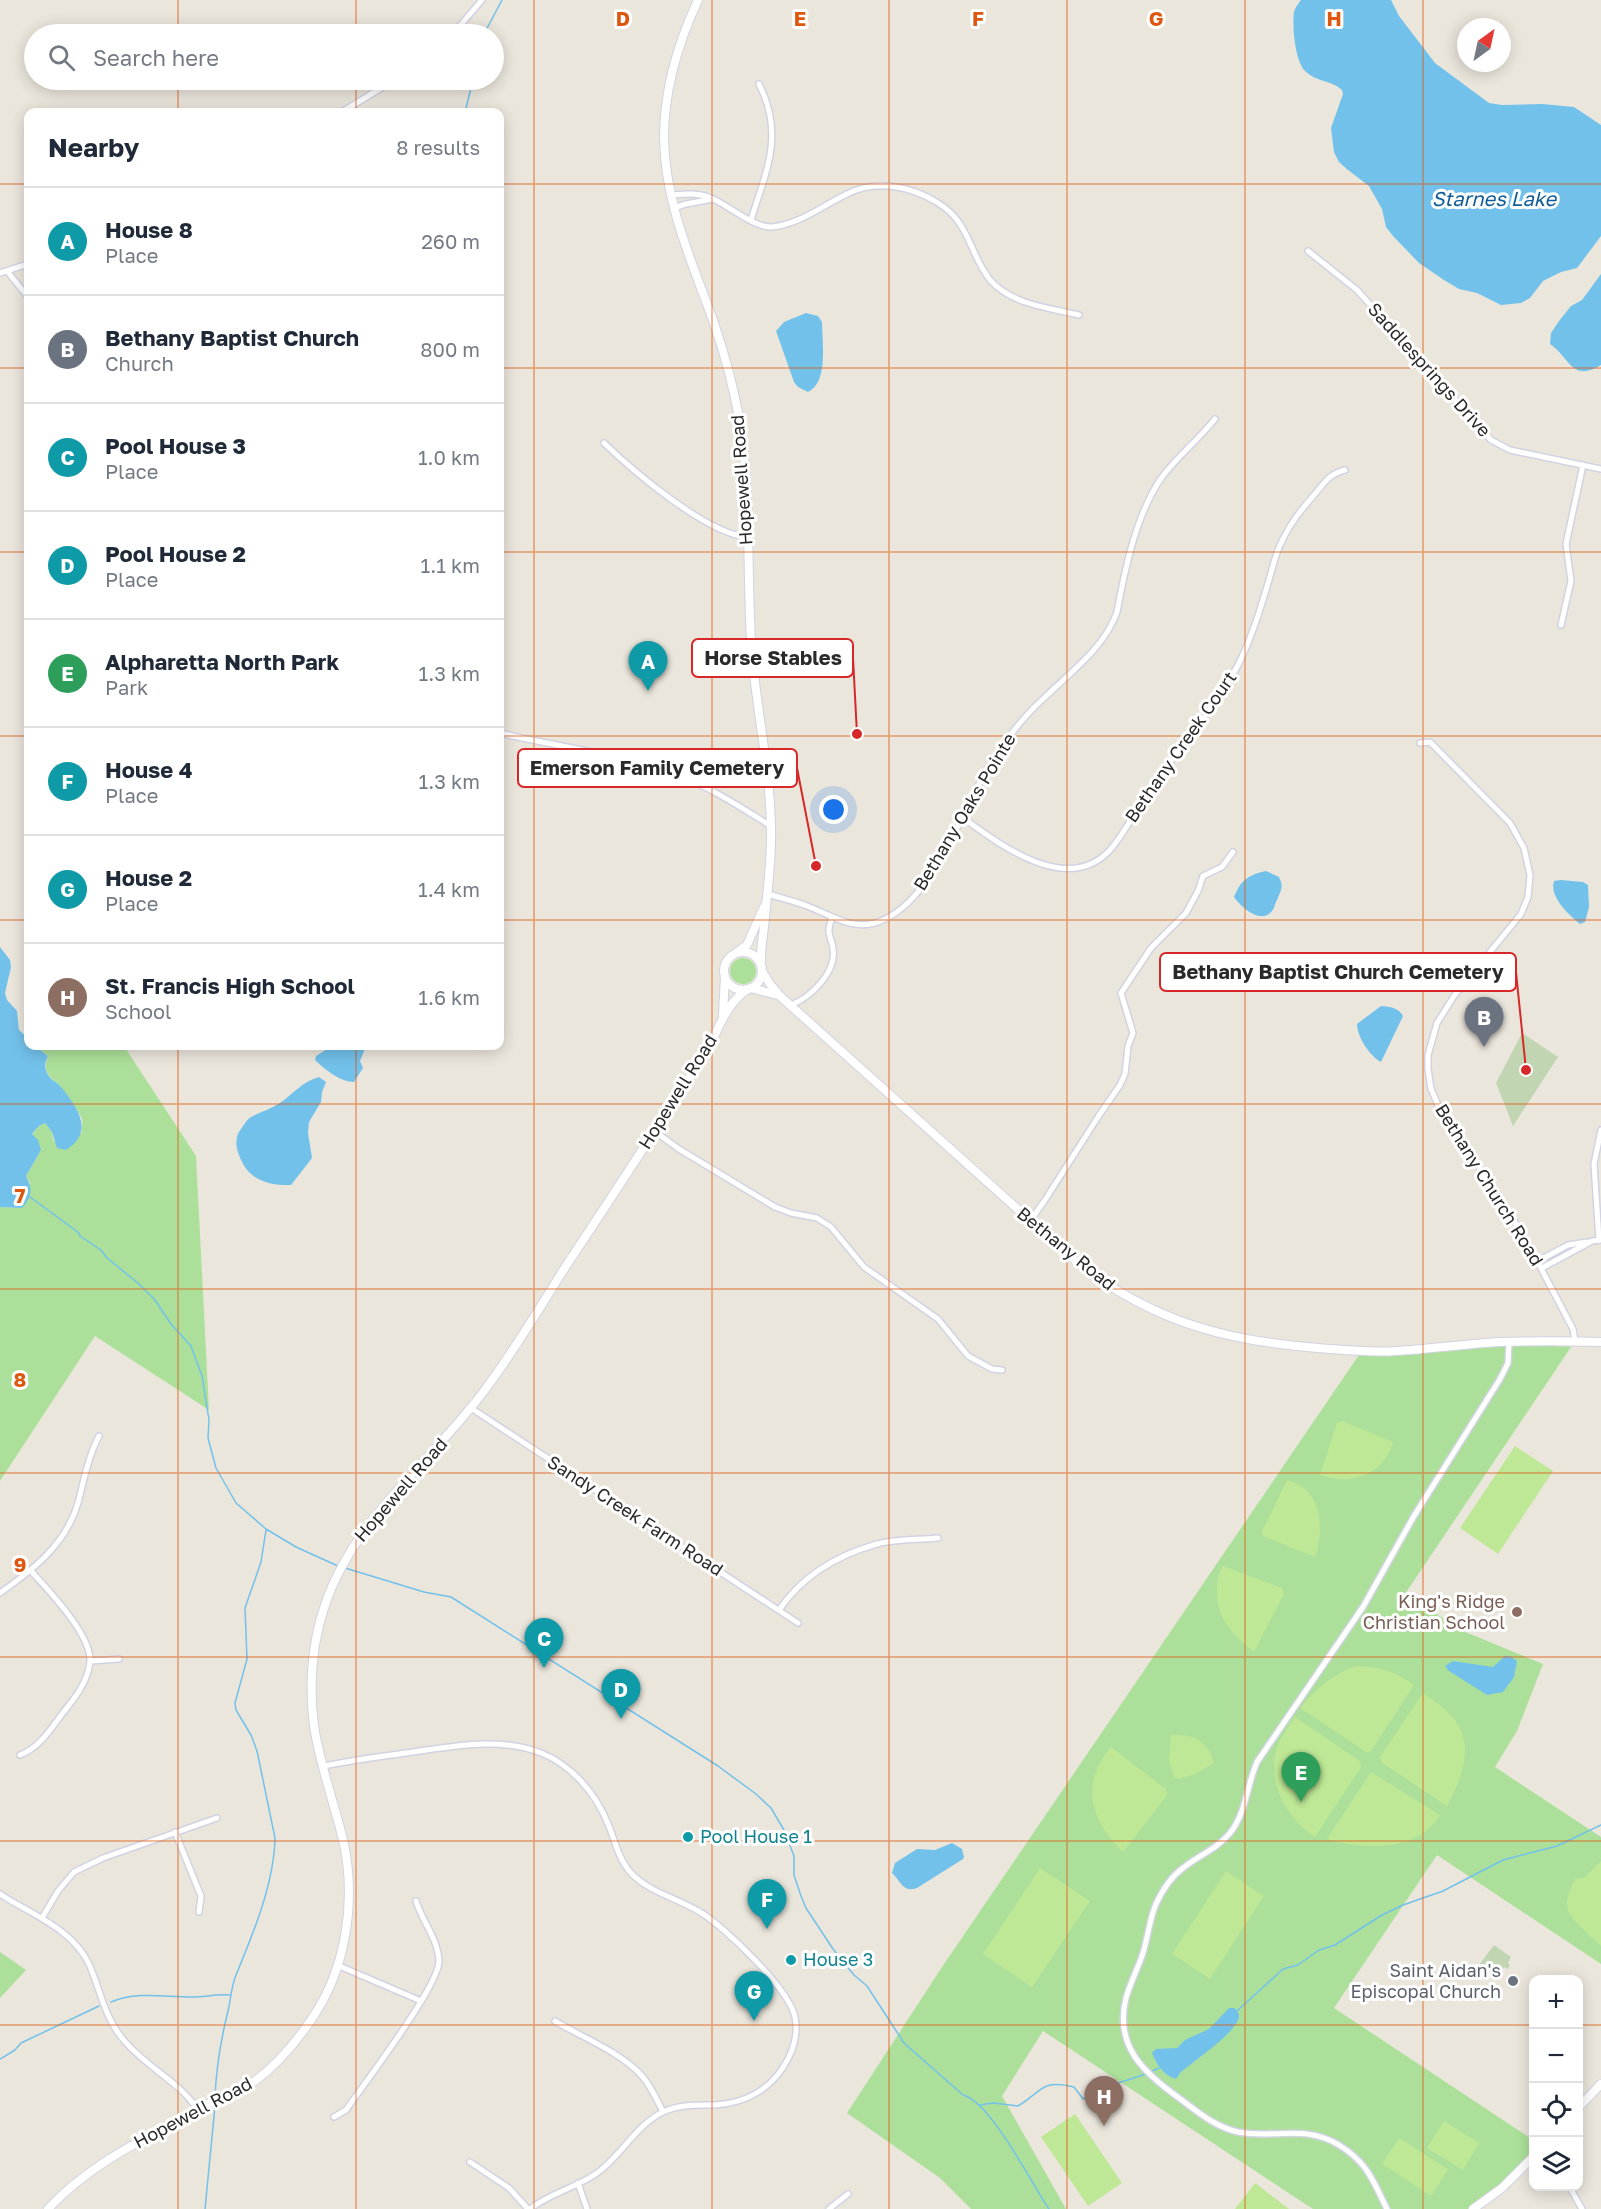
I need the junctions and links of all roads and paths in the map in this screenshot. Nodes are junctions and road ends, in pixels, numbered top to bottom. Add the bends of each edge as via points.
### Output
1 (482, 0) edge
2 (698, 0) edge
3 (462, 24) edge
4 (759, 84) dead end
5 (378, 90) edge
6 (348, 108) edge
7 (670, 195) junction
8 (713, 199) junction
9 (673, 208) junction
10 (751, 220) junction
11 (1308, 251) dead end
12 (24, 265) edge
13 (7, 271) junction
14 (0, 273) edge
15 (24, 292) edge
16 (1079, 315) dead end
17 (1215, 419) dead end
18 (604, 443) dead end
19 (1583, 465) junction
20 (1601, 469) edge
21 (1345, 470) dead end
22 (747, 537) junction
23 (1561, 625) dead end
24 (504, 734) edge
25 (1420, 743) dead end
26 (962, 817) junction
27 (771, 826) junction
28 (1233, 852) dead end
29 (768, 894) junction
30 (766, 903) junction
31 (832, 917) junction
32 (736, 954) junction
33 (762, 968) junction
34 (725, 974) junction
35 (749, 988) junction
36 (782, 997) junction
37 (791, 1005) junction
38 (722, 1020) junction
39 (1601, 1130) edge
40 (654, 1131) junction
41 (1030, 1221) junction
42 (1600, 1240) edge
43 (1592, 1241) junction
44 (1538, 1261) junction
45 (1542, 1268) junction
46 (1575, 1341) junction
47 (1509, 1342) junction
48 (1601, 1342) edge
49 (1002, 1370) dead end
50 (471, 1408) junction
51 (99, 1436) dead end
52 (938, 1538) dead end
53 (31, 1570) junction
54 (0, 1593) edge
55 (779, 1610) junction
56 (798, 1623) dead end
57 (119, 1659) dead end
58 (90, 1660) junction
59 (20, 1755) dead end
60 (324, 1766) junction
61 (217, 1818) dead end
62 (175, 1832) junction
63 (0, 1894) edge
64 (416, 1901) dead end
65 (199, 1912) dead end
66 (42, 1918) junction
67 (337, 1965) junction
68 (421, 2001) junction
69 (555, 2021) dead end
70 (1601, 2084) edge
71 (1583, 2103) edge
72 (198, 2110) junction
73 (663, 2112) junction
74 (334, 2117) dead end
75 (1529, 2160) edge
76 (470, 2162) dead end
77 (578, 2183) junction
78 (1571, 2191) edge
79 (848, 2194) dead end
80 (48, 2209) edge
81 (529, 2209) edge
82 (587, 2209) edge
83 (829, 2209) edge
84 (1387, 2209) edge
85 (1473, 2209) edge
86 (1582, 2209) edge

1 - 3 street
2 - 7 street, Hopewell Road via 670,83 664,138
4 - 10 street via 767,104 773,143
5 - 6 street
7 - 8 street via 695,193
7 - 9 street, Hopewell Road
8 - 9 street
8 - 10 street
9 - 22 street, Hopewell Road via 732,384 743,450
10 - 16 street via 762,226 774,226 806,218 861,188 904,188 935,201 954,215 986,273 1000,289 1024,302
11 - 19 street, Saddlesprings Drive via 1357,290 1491,440 1510,450
12 - 13 street
13 - 14 street
13 - 15 street
17 - 26 street, Bethany Oaks Pointe via 1167,472 1143,511 1111,628 1005,741
18 - 22 street via 661,493 732,534
19 - 20 street, Saddlesprings Drive
19 - 23 street via 1566,544 1571,581
21 - 26 street, Bethany Creek Court via 1333,473 1290,525 1238,664 1108,852 1076,868 1050,867 982,832
22 - 27 street, Hopewell Road via 753,656
24 - 27 street via 673,773 713,791
25 - 44 street, Bethany Church Road via 1430,742 1510,823 1528,862 1528,898 1521,914 1443,1013 1431,1038 1428,1069 1431,1089 1443,1114
26 - 31 street, Bethany Oaks Pointe via 923,886 897,911 866,925
27 - 29 street, Hopewell Road
28 - 41 street via 1222,867 1203,876 1186,913 1151,948 1121,993 1133,1033 1125,1074
29 - 30 street, Hopewell Road
29 - 31 street, Bethany Oaks Pointe
30 - 32 street, Hopewell Road via 747,945
30 - 33 street, Hopewell Road via 760,949
31 - 37 street via 827,932 833,958 822,983
32 - 33 street via 748,952
32 - 34 street via 727,962
33 - 35 street via 759,981
33 - 36 street, Bethany Road
34 - 35 street via 736,988
34 - 38 street, Hopewell Road
35 - 36 street, Bethany Road
35 - 38 street, Hopewell Road via 740,994
36 - 37 street, Bethany Road
37 - 41 street, Bethany Road
38 - 40 street, Hopewell Road via 708,1049
39 - 42 street via 1594,1164
40 - 49 street via 775,1207 824,1222 864,1267 938,1319 968,1356
40 - 50 street, Hopewell Road
41 - 47 street, Bethany Road via 1080,1265 1121,1293 1180,1322 1221,1335 1284,1346 1374,1352
42 - 43 street
43 - 44 street via 1568,1245
43 - 45 street
44 - 45 street, Bethany Church Road
45 - 46 street, Bethany Church Road via 1573,1329
46 - 47 street, Bethany Road
46 - 48 street, Bethany Road
47 - 84 street via 1508,1363 1500,1380 1414,1516 1363,1606 1257,1762 1234,1828 1218,1846 1177,1873 1159,1897 1124,2007 1125,2033 1132,2053 1142,2068 1165,2087 1228,2129 1244,2133 1304,2132 1340,2146 1363,2163
50 - 55 street, Sandy Creek Farm Road
50 - 60 street, Hopewell Road via 367,1525 332,1587 318,1629 312,1674 314,1724
51 - 53 street via 64,1533 46,1558
52 - 55 street via 877,1544 831,1563 801,1583
53 - 54 street
53 - 58 street via 69,1614 83,1637
55 - 56 street, Sandy Creek Farm Road
57 - 58 street
58 - 59 street via 77,1695 41,1741
60 - 67 street, Hopewell Road via 344,1843 349,1881 346,1928
60 - 73 street via 494,1743 541,1753 580,1780 600,1807 631,1873 648,1887 699,1912 727,1932 785,1997 795,2017 789,2057 759,2092 739,2102 683,2106
61 - 62 street
62 - 65 street via 201,1896
62 - 66 street via 74,1872
63 - 66 street
64 - 68 street via 439,1962
66 - 72 street via 80,1950 88,1962 105,2010 120,2036
67 - 68 street
67 - 72 street, Hopewell Road via 315,2015 282,2057 252,2083
68 - 74 street via 346,2110
69 - 73 street via 635,2069
70 - 71 street
72 - 80 street, Hopewell Road via 95,2168
73 - 77 street via 597,2173
75 - 85 street
76 - 81 street via 509,2188
77 - 81 street
77 - 82 street
78 - 86 street
79 - 83 street

